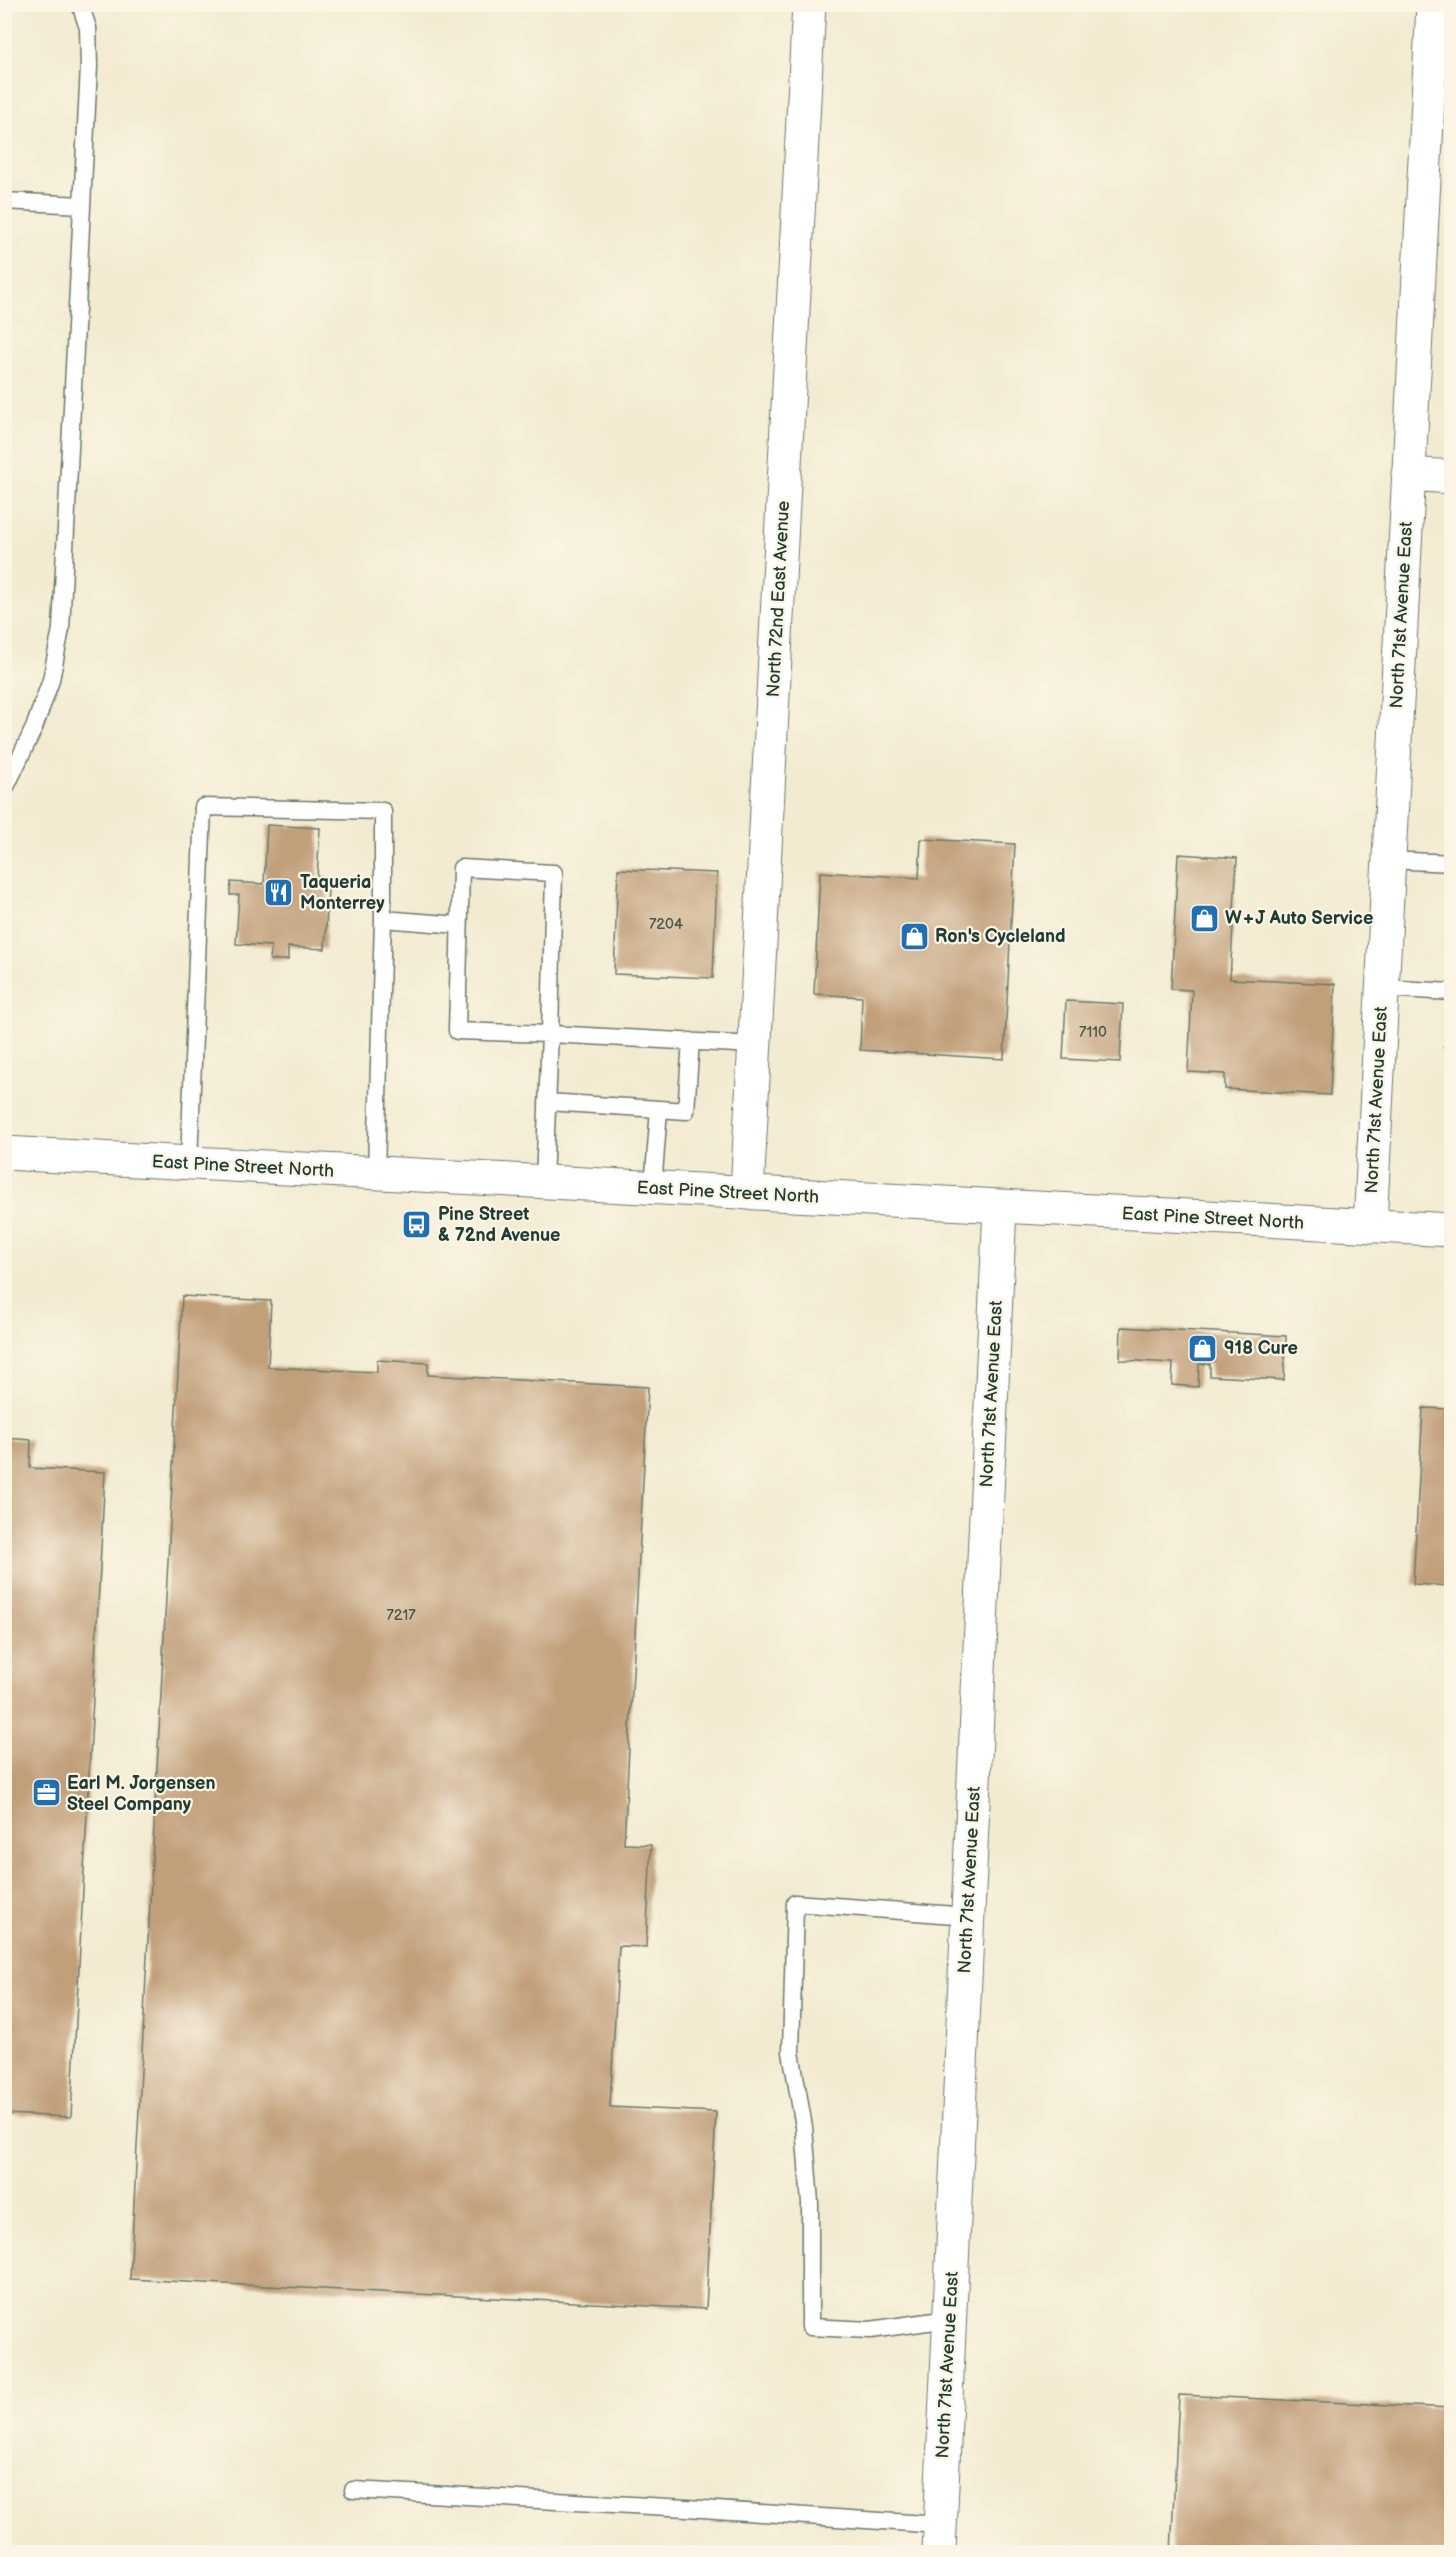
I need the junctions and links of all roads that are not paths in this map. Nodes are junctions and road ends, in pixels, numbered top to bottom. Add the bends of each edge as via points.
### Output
1 (80, 4) edge
2 (809, 4) edge
3 (1433, 4) edge
4 (4, 201) edge
5 (82, 205) junction
6 (1408, 474) junction
7 (1452, 477) edge
8 (4, 791) edge
9 (1388, 860) junction
10 (1452, 863) edge
11 (383, 919) junction
12 (459, 926) junction
13 (1382, 988) junction
14 (1452, 992) edge
15 (550, 1034) junction
16 (691, 1041) junction
17 (755, 1045) junction
18 (547, 1102) junction
19 (659, 1109) junction
20 (4, 1153) edge
21 (189, 1163) junction
22 (376, 1173) junction
23 (544, 1182) junction
24 (653, 1188) junction
25 (747, 1193) junction
26 (1000, 1207) junction
27 (1370, 1226) junction
28 (1452, 1230) edge
29 (968, 1916) junction
30 (949, 2319) junction
31 (353, 2490) dead end
32 (940, 2539) edge

1 - 5 lane via 88,28
2 - 17 street, North 72nd East Avenue
3 - 6 street, North 71st Avenue East
4 - 5 lane
5 - 8 lane via 61,629 51,680 34,728
6 - 7 street
6 - 9 street, North 71st Avenue East
9 - 10 lane
9 - 13 street, North 71st Avenue East
11 - 12 lane
11 - 21 lane via 383,811 203,807
11 - 22 lane
12 - 15 lane via 457,1031
12 - 15 lane via 461,868 554,873
13 - 14 lane
13 - 27 street, North 71st Avenue East
15 - 16 lane
15 - 18 lane
16 - 17 lane
16 - 19 lane via 686,1111
17 - 25 street, North 72nd East Avenue
18 - 19 lane
18 - 23 lane
19 - 24 lane
20 - 21 street, East Pine Street North
21 - 22 street, East Pine Street North
22 - 23 street, East Pine Street North
23 - 24 street, East Pine Street North
24 - 25 street, East Pine Street North
25 - 26 street, East Pine Street North
26 - 27 street, East Pine Street North
26 - 29 street, North 71st Avenue East
27 - 28 street, East Pine Street North
29 - 30 street, North 71st Avenue East
29 - 30 lane via 795,1903 791,2052 804,2127 810,2203 810,2326 870,2330
30 - 32 street, North 71st Avenue East
31 - 32 lane via 687,2508

